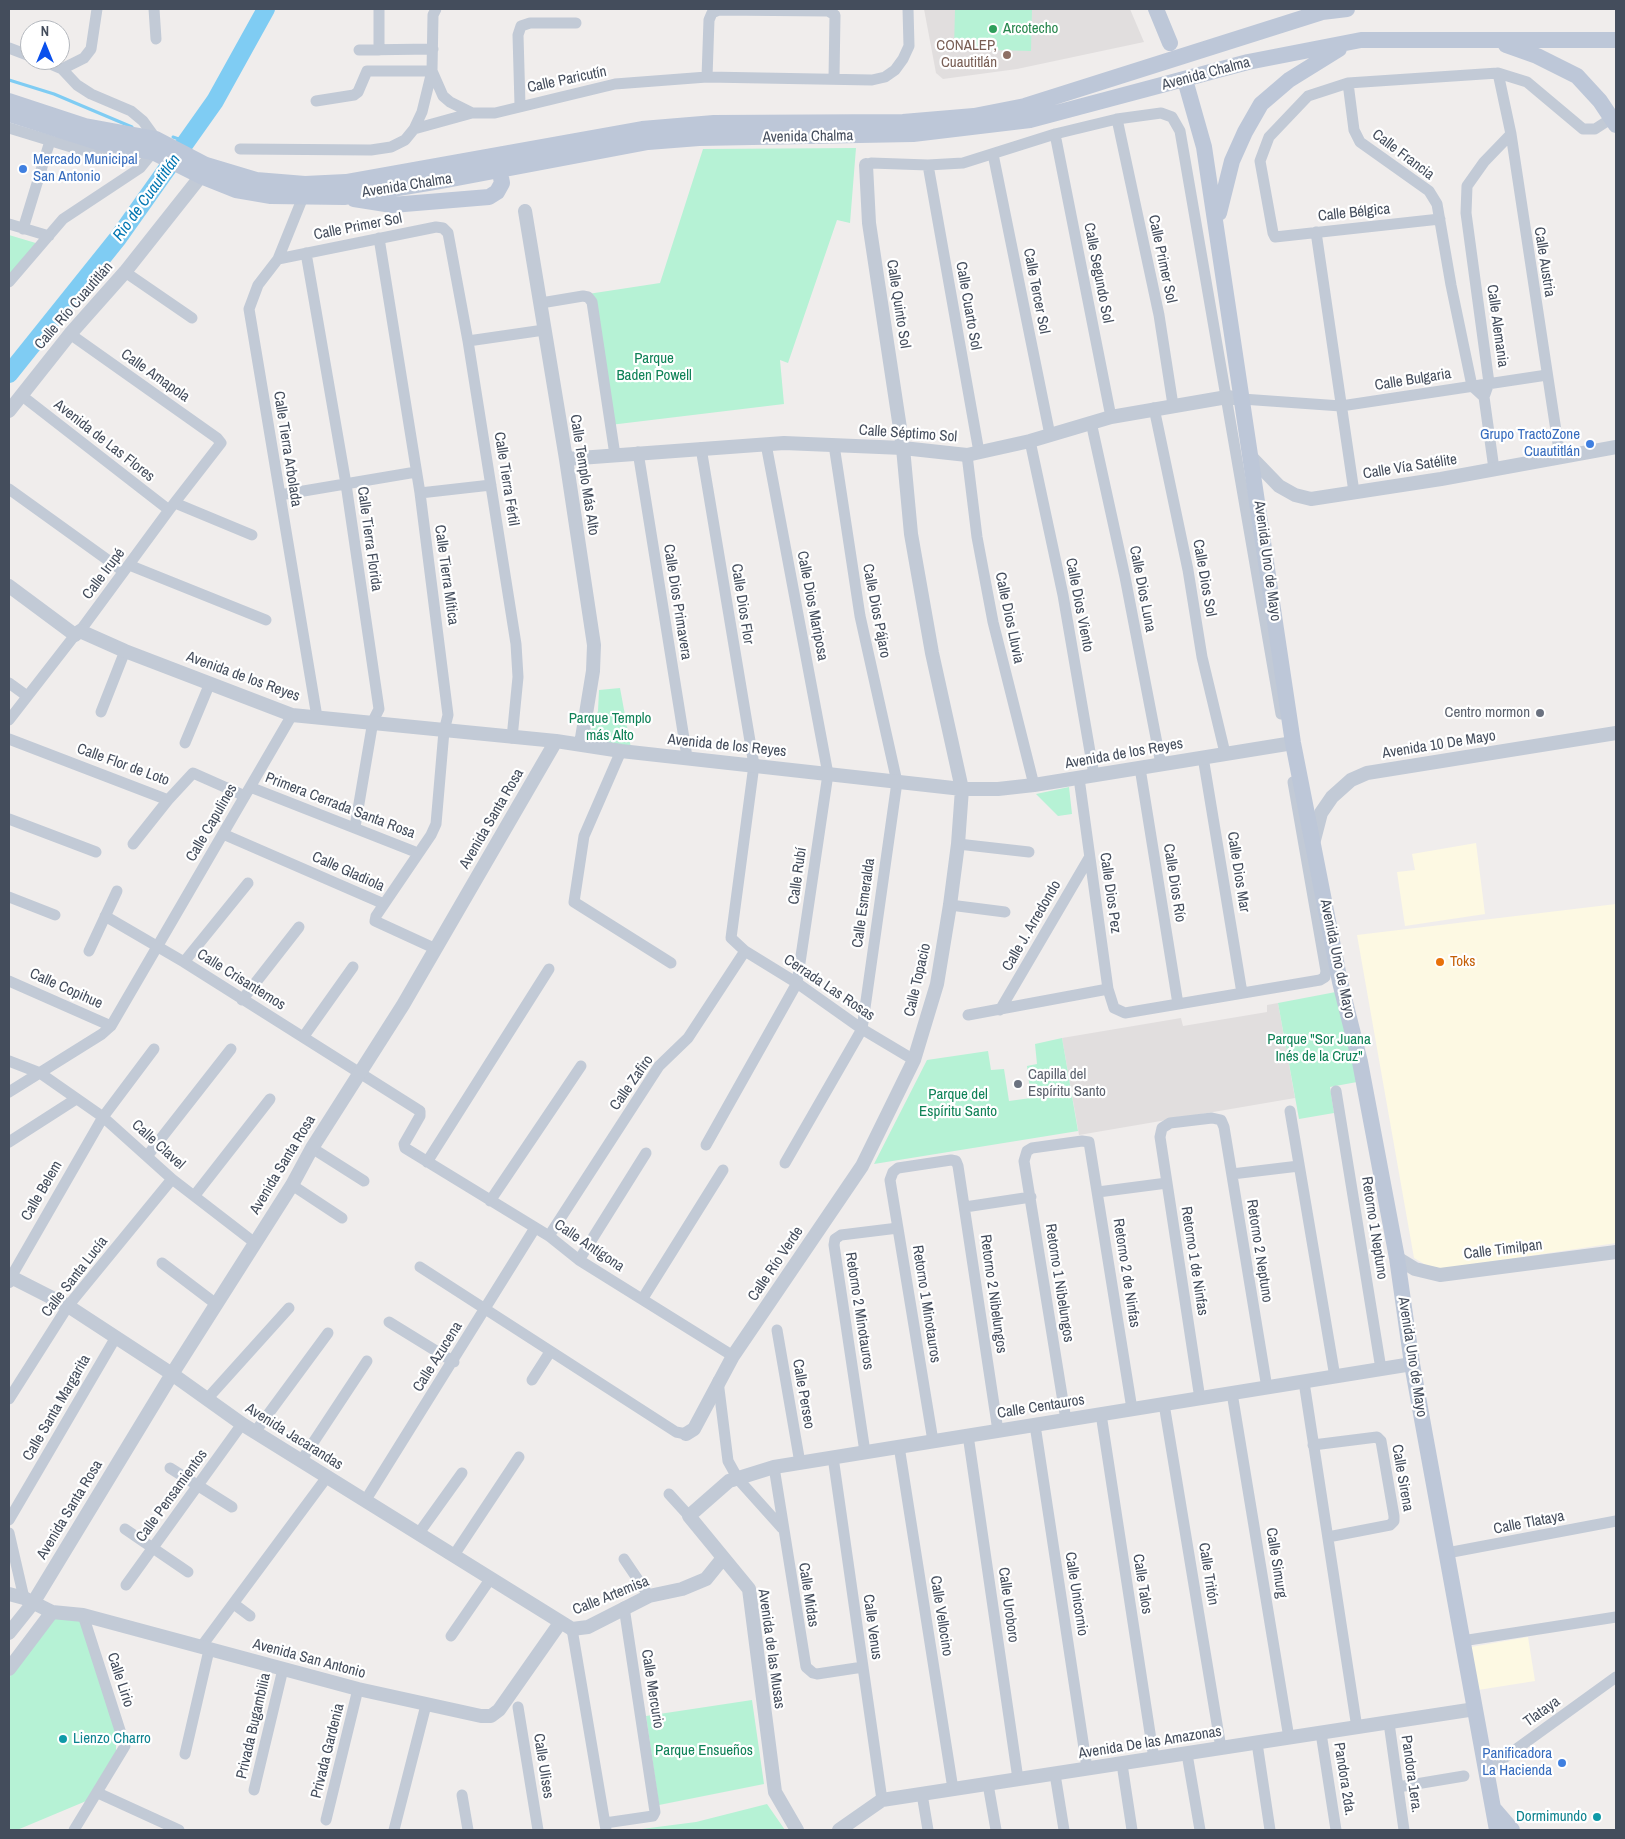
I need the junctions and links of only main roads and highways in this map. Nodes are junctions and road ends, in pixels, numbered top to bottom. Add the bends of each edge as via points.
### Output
1 (1156, 9) edge
2 (1347, 9) edge
3 (1319, 10) edge
4 (1361, 40) junction
5 (1616, 40) edge
6 (1492, 41) junction
7 (1170, 43) dead end
8 (1186, 87) dead end
9 (9, 101) edge
10 (1027, 113) junction
11 (9, 114) edge
12 (1614, 121) edge
13 (166, 149) junction
14 (498, 162) junction
15 (344, 197) junction
16 (1217, 227) junction
17 (1493, 1808) junction
18 (1497, 1830) edge
19 (1512, 1830) edge

1 - 7 main road
2 - 3 main road, Avenida Chalma
3 - 10 main road, Avenida Chalma
4 - 6 main road, Avenida Chalma
4 - 10 main road, Avenida Chalma via 1248,62
4 - 16 main road via 1304,69 1261,104 1232,161
5 - 6 main road, Avenida Chalma
6 - 12 main road via 1537,56 1577,76 1600,100
8 - 16 main road, Avenida Uno de Mayo via 1204,147
9 - 13 main road, Avenida Chalma
10 - 14 main road, Avenida Chalma via 913,134 699,138
11 - 13 main road, Avenida Chalma via 97,142
13 - 14 main road, Avenida Chalma via 256,180 305,184 346,182
13 - 15 main road, Avenida Chalma via 201,176 236,190 271,196
14 - 15 main road, Avenida Chalma
14 - 15 main road via 502,183 490,197 392,205
16 - 17 main road, Avenida Uno de Mayo via 1234,398 1251,457 1290,744 1314,851 1330,958 1360,1062
17 - 18 main road, Avenida Uno de Mayo
17 - 19 main road

